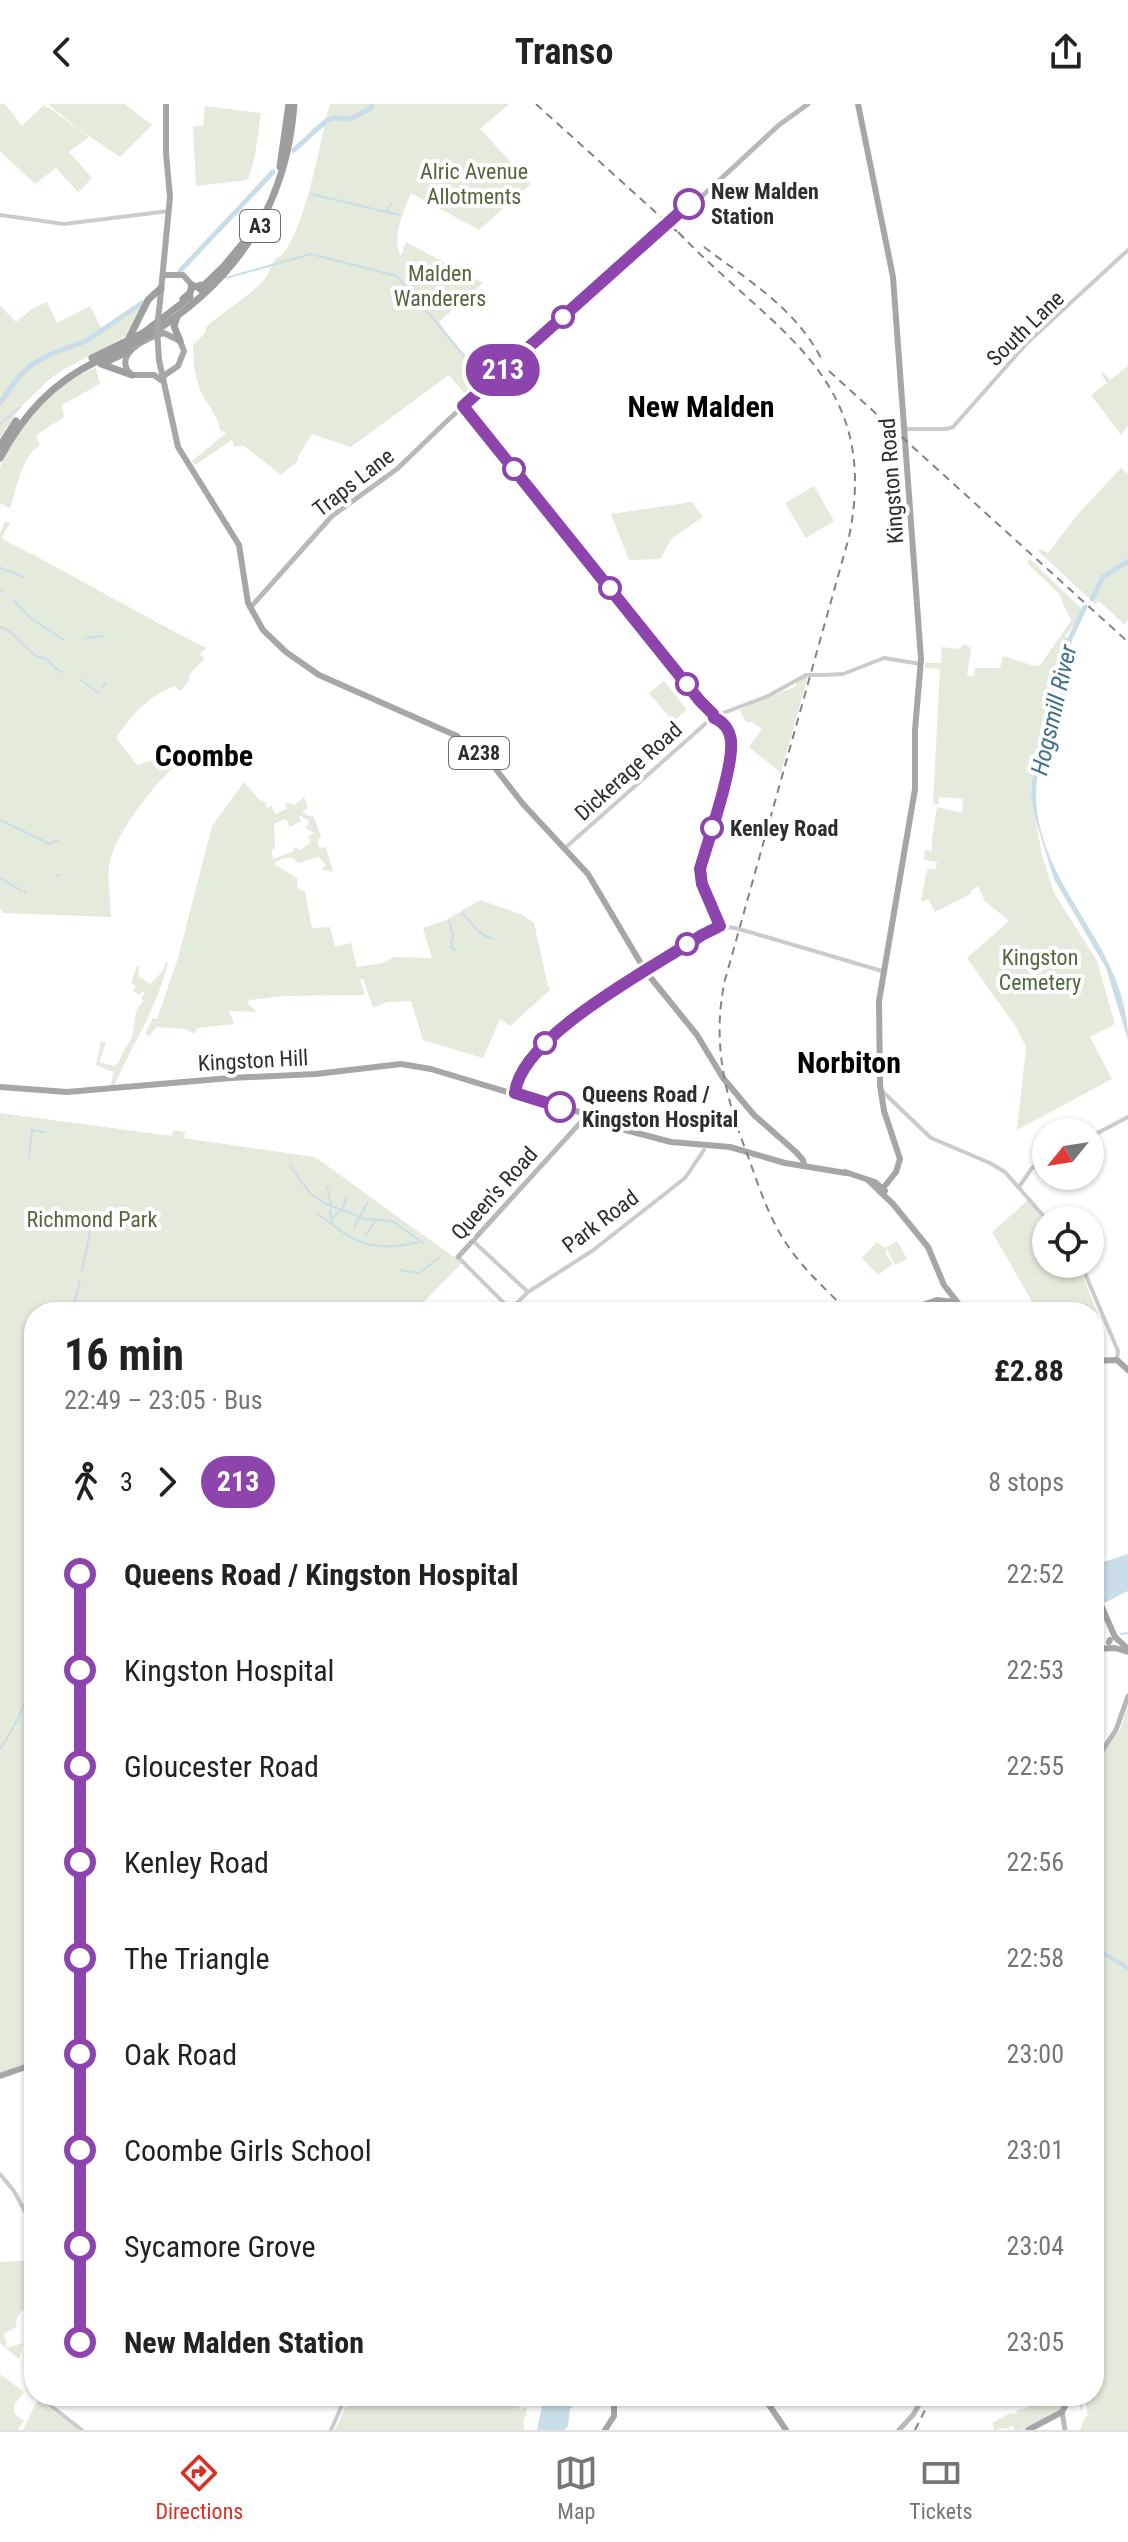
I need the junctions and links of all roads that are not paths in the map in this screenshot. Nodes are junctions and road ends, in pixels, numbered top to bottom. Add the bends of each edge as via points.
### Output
1 (166, 104) edge
2 (291, 104) edge
3 (808, 104) edge
4 (858, 104) edge
5 (169, 211) junction
6 (0, 215) edge
7 (1128, 250) edge
8 (163, 275) junction
9 (173, 276) junction
10 (211, 278) junction
11 (192, 285) junction
12 (161, 288) junction
13 (176, 315) junction
14 (153, 337) junction
15 (180, 341) junction
16 (113, 347) junction
17 (129, 351) junction
18 (99, 364) junction
19 (159, 364) junction
20 (171, 370) junction
21 (132, 375) junction
22 (150, 375) junction
23 (66, 378) junction
24 (162, 381) junction
25 (463, 406) junction
26 (905, 429) junction
27 (0, 446) edge
28 (0, 458) edge
29 (250, 608) junction
30 (921, 664) junction
31 (715, 716) junction
32 (565, 849) junction
33 (720, 926) junction
34 (882, 971) junction
35 (646, 972) junction
36 (0, 1087) edge
37 (513, 1093) junction
38 (886, 1103) junction
39 (585, 1114) junction
40 (1128, 1117) edge
41 (1104, 1130) edge
42 (705, 1147) junction
43 (804, 1166) junction
44 (1032, 1168) edge
45 (1019, 1187) junction
46 (880, 1189) junction
47 (1035, 1206) edge
48 (473, 1241) junction
49 (458, 1257) joint
50 (1087, 1278) edge
51 (944, 1285) junction
52 (528, 1292) junction
53 (937, 1300) junction
54 (502, 1302) edge
55 (519, 1302) edge
56 (931, 1302) edge
57 (955, 1302) joint
58 (1096, 1302) edge
59 (1104, 1321) edge
60 (1123, 1365) edge
61 (1104, 1612) edge
62 (1113, 1643) junction
63 (1104, 1646) edge
64 (1128, 1650) edge
65 (1128, 1696) edge
66 (1104, 1748) edge
67 (24, 2068) edge
68 (0, 2076) edge
69 (0, 2174) edge
70 (24, 2210) edge
71 (50, 2406) edge
72 (342, 2406) edge
73 (615, 2406) edge
74 (770, 2406) edge
75 (918, 2406) edge
76 (1065, 2406) edge
77 (1062, 2412) junction
78 (82, 2430) edge
79 (331, 2430) edge
80 (605, 2430) edge
81 (786, 2430) edge
82 (899, 2430) edge
83 (1028, 2430) edge
84 (1065, 2430) edge

1 - 5 main road, A238
2 - 10 highway, A3 via 280,167 266,204 244,241
2 - 13 highway, A3 via 284,171 263,220 234,262
3 - 25 main road, Traps Lane
4 - 26 main road, Kingston Road via 893,273
5 - 6 street via 58,225
5 - 8 main road, A238
7 - 26 street, South Lane via 1027,343 953,427
8 - 9 main road
8 - 12 main road, A238
9 - 11 main road via 185,275
9 - 12 main road
10 - 11 highway via 199,287
10 - 13 highway, A3
11 - 13 highway
12 - 16 highway via 148,300 131,335
12 - 19 main road, A238, bridge
13 - 14 highway
13 - 15 highway
13 - 16 highway, A3
13 - 23 highway, A3 via 146,337
14 - 15 main road via 164,333
14 - 17 main road
15 - 20 main road via 183,358
16 - 27 highway, A3 via 46,387
17 - 18 highway
17 - 21 main road via 124,364
18 - 21 highway
18 - 23 highway
19 - 20 main road
19 - 22 main road
19 - 24 main road, A238
20 - 24 main road
21 - 22 main road
22 - 24 main road
23 - 28 highway, A3 via 31,409
24 - 29 main road, A238 via 180,452 239,545
25 - 29 main road, Traps Lane via 397,469 332,516
25 - 31 street
26 - 30 main road, Kingston Road
29 - 32 main road, A238 via 268,636 309,670 461,738 495,768
30 - 31 street, Dickerage Road, bridge via 887,657 843,674 806,675
30 - 34 main road, Kingston Road via 916,784
31 - 32 street, Dickerage Road
31 - 33 street via 730,735 731,754 700,878
32 - 35 main road, A238 via 591,877
33 - 34 street, bridge
33 - 35 street
34 - 38 main road, Kingston Road via 880,1089
35 - 37 street via 564,1026 536,1054
35 - 43 main road, A238 via 730,1086
36 - 37 main road, Kingston Hill via 67,1092 403,1064
37 - 39 main road, Kingston Hill
38 - 45 street via 931,1138 995,1165
38 - 46 main road, Kingston Road via 900,1157 896,1172
39 - 42 main road, Kingston Hill via 646,1136
39 - 48 main road, Queen's Road
40 - 41 street
42 - 43 main road, Kingston Hill via 744,1150
42 - 52 street, Park Road via 685,1178 592,1251
43 - 46 main road, Kingston Hill via 846,1173
44 - 45 street
45 - 47 street
46 - 51 main road via 930,1250
48 - 49 main road, Queen's Road
48 - 52 street
49 - 54 street
50 - 58 street
51 - 53 main road via 945,1294
51 - 57 main road
52 - 55 street, Park Road
53 - 56 main road
53 - 57 main road
59 - 60 street
61 - 62 main road
62 - 63 main road
62 - 64 main road
65 - 66 main road
67 - 68 main road
69 - 70 street
71 - 78 street
72 - 79 street
73 - 80 main road
74 - 81 main road
75 - 82 main road
76 - 77 main road
77 - 83 main road
77 - 84 main road

